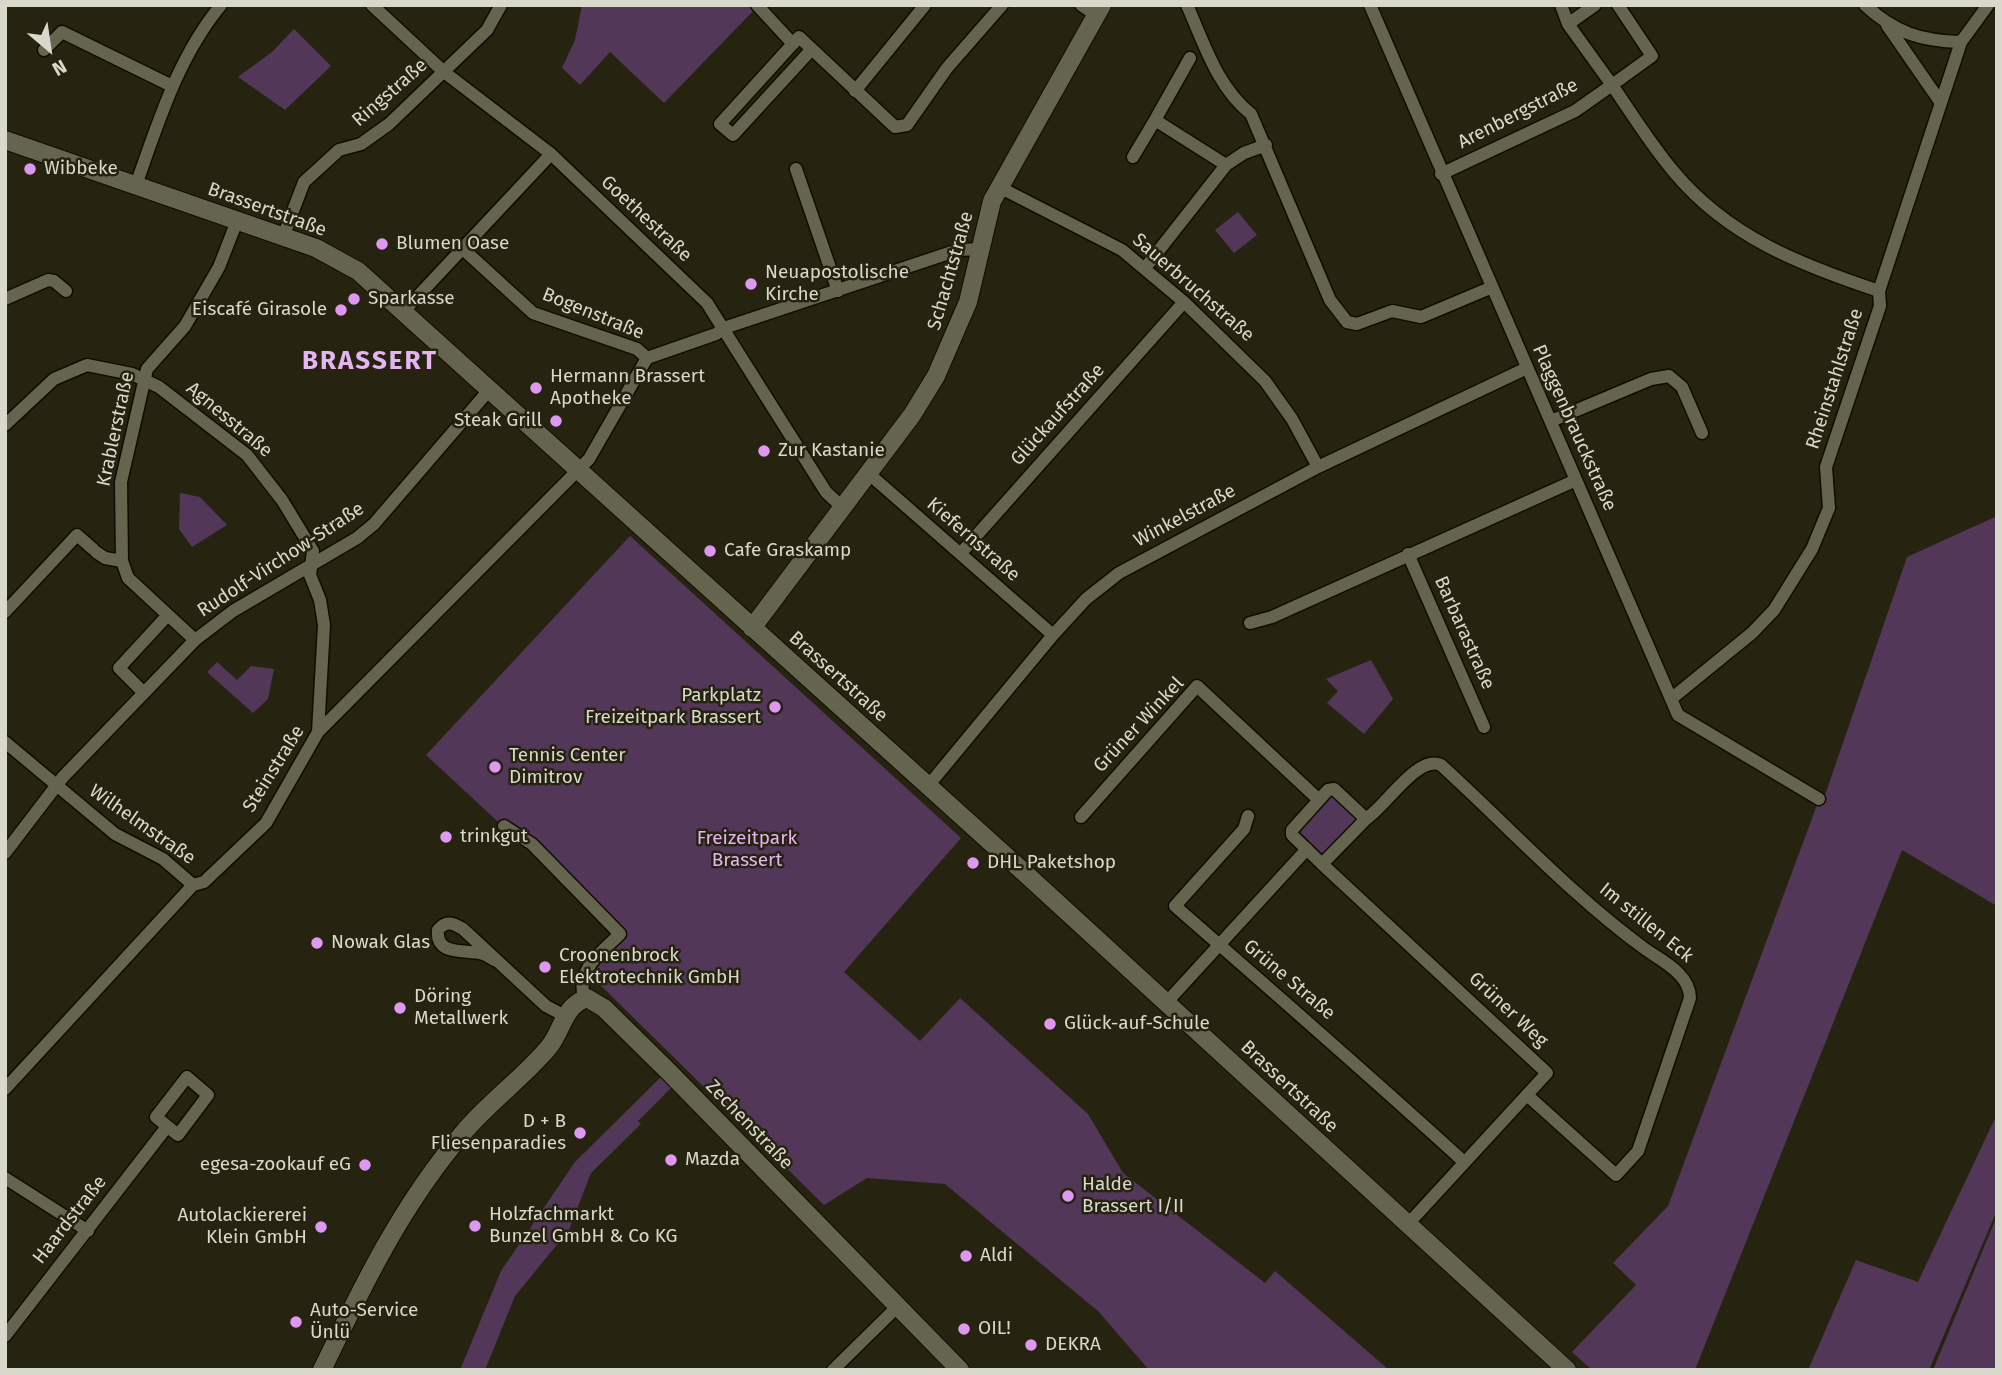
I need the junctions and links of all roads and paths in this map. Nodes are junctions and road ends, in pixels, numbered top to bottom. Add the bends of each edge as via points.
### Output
1 (221, 5) edge
2 (372, 5) edge
3 (501, 5) edge
4 (757, 5) edge
5 (925, 5) edge
6 (1002, 5) edge
7 (1187, 5) edge
8 (1370, 5) edge
9 (1560, 5) edge
10 (1595, 5) edge
11 (1618, 5) edge
12 (1865, 5) edge
13 (1988, 5) edge
14 (1093, 8) edge
15 (1568, 24) junction
16 (1887, 25) junction
17 (796, 41) junction
18 (1961, 42) junction
19 (44, 50) dead end
20 (811, 50) junction
21 (1190, 58) dead end
22 (444, 72) junction
23 (1612, 85) junction
24 (172, 86) junction
25 (855, 91) junction
26 (1941, 103) junction
27 (1155, 120) junction
28 (5, 140) edge
29 (1266, 145) junction
30 (551, 154) junction
31 (1133, 157) dead end
32 (1226, 165) junction
33 (796, 169) dead end
34 (1441, 174) junction
35 (136, 185) junction
36 (999, 187) junction
37 (237, 221) junction
38 (283, 236) junction
39 (463, 249) junction
40 (980, 249) junction
41 (1145, 268) junction
42 (1490, 288) junction
43 (66, 291) dead end
44 (838, 291) junction
45 (1879, 291) junction
46 (5, 299) edge
47 (1184, 302) junction
48 (404, 312) junction
49 (724, 328) junction
50 (648, 358) junction
51 (1527, 368) junction
52 (146, 380) junction
53 (490, 389) junction
54 (1551, 421) junction
55 (5, 425) edge
56 (1702, 433) dead end
57 (1318, 467) junction
58 (579, 468) junction
59 (868, 474) junction
60 (1576, 480) junction
61 (842, 507) junction
62 (961, 553) junction
63 (1408, 554) junction
64 (122, 561) junction
65 (314, 562) junction
66 (5, 612) edge
67 (167, 616) junction
68 (1272, 617) junction
69 (1250, 624) dead end
70 (752, 628) junction
71 (1279, 630) dead end
72 (1052, 635) junction
73 (195, 640) junction
74 (144, 693) junction
75 (1671, 699) junction
76 (1484, 727) dead end
77 (318, 732) junction
78 (5, 743) edge
79 (57, 785) junction
80 (928, 786) junction
81 (1819, 799) dead end
82 (1319, 800) junction
83 (1248, 816) dead end
84 (1080, 817) dead end
85 (1366, 819) junction
86 (504, 826) dead end
87 (1307, 849) junction
88 (5, 853) edge
89 (1322, 864) junction
90 (193, 885) junction
91 (1220, 944) junction
92 (499, 962) junction
93 (584, 998) junction
94 (1166, 1003) junction
95 (565, 1016) junction
96 (5, 1089) edge
97 (1527, 1095) junction
98 (166, 1128) junction
99 (1464, 1162) junction
100 (5, 1178) edge
101 (1408, 1224) junction
102 (88, 1231) junction
103 (897, 1307) junction
104 (5, 1336) edge
105 (322, 1370) edge
106 (833, 1370) edge
107 (960, 1370) edge
108 (1567, 1370) edge

1 - 24 street via 203,26
2 - 22 street, Goethestraße
3 - 22 street, Ringstraße via 486,30
4 - 17 street
5 - 25 street
6 - 25 street via 947,68 911,121 895,127
7 - 29 street via 1204,49 1236,102 1251,114
8 - 34 street, Plaggenbrauckstraße
9 - 15 street, Arenbergstraße
10 - 15 street
11 - 23 street, Arenbergstraße via 1652,56
12 - 16 street
13 - 18 street, Rheinstahlstraße
14 - 36 main road, Schachtstraße
15 - 23 street, Arenbergstraße
16 - 18 street via 1930,41
16 - 26 street
17 - 20 street
17 - 20 street via 720,124 733,135
18 - 26 street, Rheinstahlstraße
19 - 24 street via 62,32
20 - 25 street
21 - 27 street
22 - 30 street, Goethestraße
22 - 38 street, Ringstraße via 389,124 361,144 339,150 304,182
23 - 34 street, Arenbergstraße via 1574,111
23 - 45 street, Arenbergstraße via 1673,171 1725,220 1807,267
24 - 35 street
26 - 45 street, Rheinstahlstraße
27 - 31 street
27 - 32 street
28 - 35 main road, Brassertstraße
29 - 32 street
29 - 42 street via 1330,300 1347,322 1357,324 1392,311 1416,316
30 - 39 street
30 - 49 street, Goethestraße via 706,303
32 - 41 street
33 - 44 street
34 - 42 street, Plaggenbrauckstraße
35 - 37 main road, Brassertstraße
36 - 40 main road, Schachtstraße
36 - 41 street, Sauerbruchstraße via 1122,250
37 - 38 main road, Brassertstraße
37 - 52 street, Krablerstraße via 203,297 185,326 147,369
38 - 48 main road, Brassertstraße via 358,271
39 - 48 street
39 - 50 street, Bogenstraße via 533,313 637,349
40 - 44 street, Bogenstraße via 958,250
40 - 59 main road, Schachtstraße via 968,302 941,366
41 - 47 street, Sauerbruchstraße
42 - 51 street, Plaggenbrauckstraße
43 - 46 street via 48,280
44 - 49 street, Bogenstraße
45 - 75 street, Rheinstahlstraße via 1880,306 1826,467 1829,508 1812,549 1774,610
47 - 57 street, Sauerbruchstraße via 1265,381
47 - 62 street, Glückaufstraße
48 - 53 main road, Brassertstraße
49 - 50 street, Bogenstraße
49 - 61 street, Goethestraße via 826,492
50 - 58 street, Bogenstraße via 589,459
51 - 54 street, Plaggenbrauckstraße
51 - 57 street, Winkelstraße
52 - 55 street, Agnesstraße via 87,365 74,368 54,379
52 - 64 street, Krablerstraße via 121,482
52 - 65 street, Agnesstraße via 247,455 282,500 313,551
53 - 58 main road, Brassertstraße
53 - 65 street, Rudolf-Virchow-Straße via 374,524
54 - 56 street via 1651,379 1670,376 1682,387
54 - 60 street, Plaggenbrauckstraße
57 - 72 street, Winkelstraße via 1119,573
58 - 70 main road, Brassertstraße
58 - 77 street, Steinstraße
59 - 61 main road, Schachtstraße
59 - 62 street, Kiefernstraße
60 - 63 street
60 - 75 street, Plaggenbrauckstraße
61 - 70 main road, Schachtstraße
62 - 72 street, Kiefernstraße
63 - 68 street
63 - 76 street, Barbarastraße
64 - 66 street via 105,558 77,535
64 - 67 street via 128,578
65 - 73 street, Rudolf-Virchow-Straße
65 - 77 street, Agnesstraße via 310,575 324,625
67 - 73 street
67 - 74 street via 119,668
68 - 69 street
68 - 71 street
70 - 80 main road, Brassertstraße
72 - 80 street, Winkelstraße
73 - 74 street, Rudolf-Virchow-Straße
74 - 79 street, Rudolf-Virchow-Straße
75 - 81 street, Plaggenbrauckstraße via 1678,715
77 - 90 street, Steinstraße via 266,823 204,882
78 - 79 street, Wilhelmstraße
79 - 88 street, Rudolf-Virchow-Straße
79 - 90 street, Wilhelmstraße via 115,834 163,859
80 - 94 main road, Brassertstraße
82 - 84 street, Grüner Winkel via 1197,686
82 - 85 street via 1334,789
82 - 87 street, Grüner Weg via 1292,830
83 - 91 street, Grüne Straße via 1244,829 1175,906
85 - 89 street
85 - 97 street, Im stillen Eck via 1419,767 1436,763 1688,986 1690,998 1638,1151 1616,1175
86 - 93 street via 532,844 620,934 585,970
87 - 89 street, Grüner Weg
87 - 91 street
89 - 97 street, Grüner Weg via 1548,1073
90 - 96 street, Steinstraße
91 - 94 street
91 - 99 street, Grüne Straße
92 - 92 street via 453,923 438,930 444,947 483,954
92 - 95 street via 546,1006
93 - 95 main road
93 - 103 main road, Zechenstraße via 604,1008
94 - 101 main road, Brassertstraße
95 - 105 main road via 551,1045 464,1131 418,1191 381,1252
97 - 99 street, Grüner Weg
98 - 98 street via 156,1117 187,1077 208,1095 178,1135
98 - 102 street, Haardstraße
99 - 101 street, Grüner Weg
100 - 102 street
101 - 108 main road, Brassertstraße
102 - 104 street, Haardstraße
103 - 106 street
103 - 107 main road, Zechenstraße

